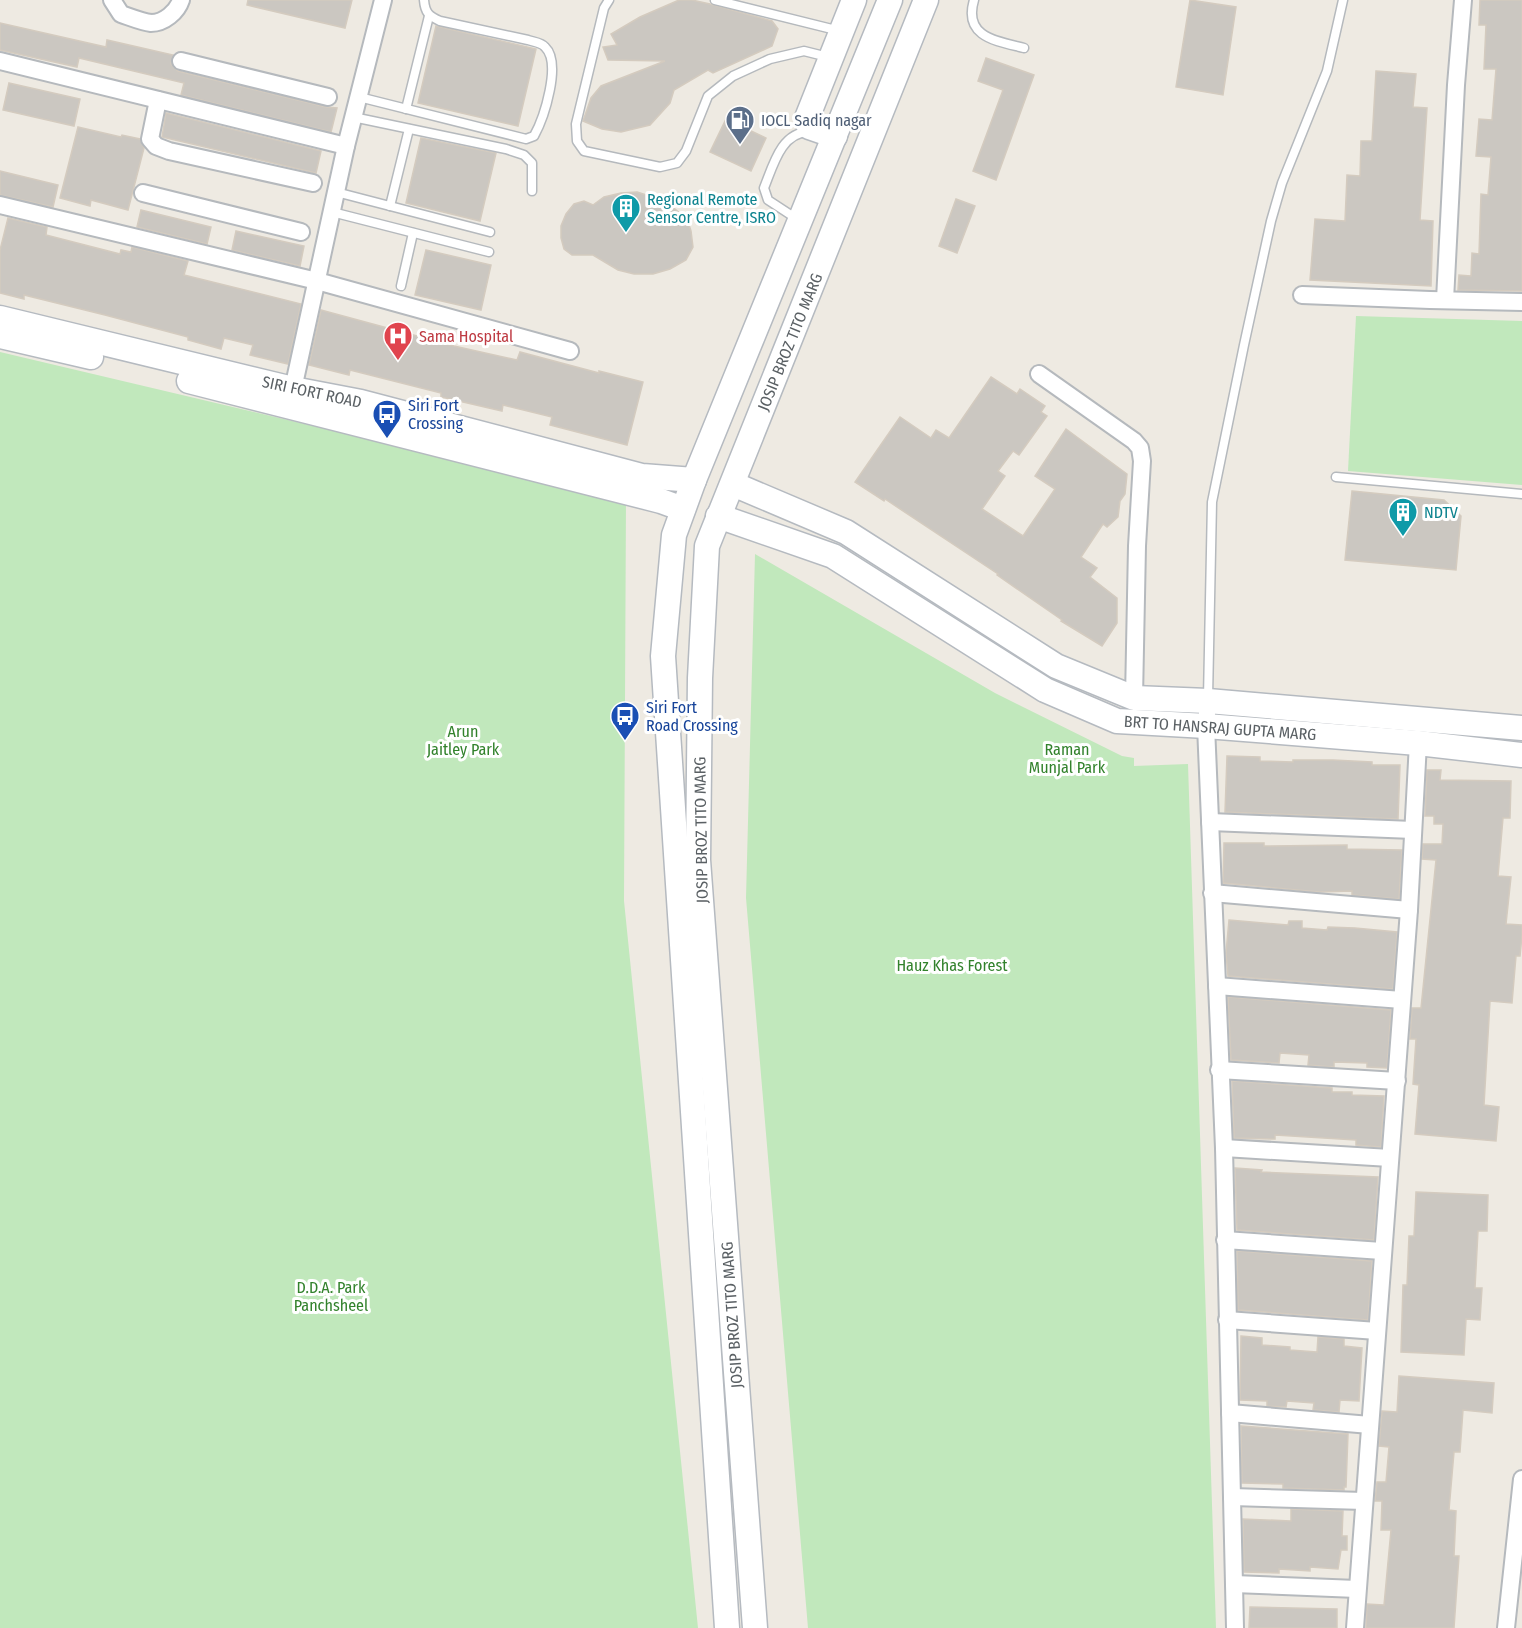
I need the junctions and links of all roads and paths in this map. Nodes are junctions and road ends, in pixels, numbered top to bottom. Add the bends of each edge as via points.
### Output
1 (112, 0) edge
2 (181, 0) edge
3 (424, 0) edge
4 (609, 0) edge
5 (715, 0) edge
6 (854, 0) edge
7 (890, 0) edge
8 (926, 0) edge
9 (974, 0) edge
10 (1343, 0) edge
11 (1463, 0) edge
12 (379, 1) edge
13 (429, 16) junction
14 (841, 32) junction
15 (1024, 48) dead end
16 (831, 57) junction
17 (0, 61) edge
18 (181, 61) dead end
19 (328, 97) dead end
20 (358, 97) junction
21 (158, 100) junction
22 (406, 109) junction
23 (353, 117) junction
24 (409, 129) junction
25 (829, 133) junction
26 (346, 146) junction
27 (313, 183) dead end
28 (532, 191) dead end
29 (336, 192) junction
30 (143, 193) dead end
31 (0, 204) edge
32 (390, 206) junction
33 (332, 212) junction
34 (800, 221) junction
35 (301, 232) dead end
36 (490, 232) dead end
37 (413, 233) junction
38 (489, 252) dead end
39 (317, 281) junction
40 (401, 286) dead end
41 (1302, 295) dead end
42 (1445, 300) junction
43 (1522, 302) edge
44 (0, 318) edge
45 (0, 336) edge
46 (570, 351) dead end
47 (1039, 374) dead end
48 (293, 389) junction
49 (1336, 477) dead end
50 (694, 480) junction
51 (733, 484) junction
52 (1522, 494) edge
53 (683, 509) junction
54 (718, 516) junction
55 (665, 637) junction
56 (702, 641) junction
57 (1084, 678) junction
58 (1134, 698) junction
59 (1208, 701) junction
60 (1075, 703) junction
61 (1522, 714) edge
62 (1206, 726) junction
63 (1491, 726) junction
64 (1522, 729) edge
65 (1418, 743) junction
66 (1522, 755) edge
67 (1210, 822) junction
68 (1413, 830) junction
69 (1212, 893) junction
70 (1409, 910) junction
71 (1216, 986) junction
72 (1402, 1000) junction
73 (1220, 1070) junction
74 (1397, 1081) junction
75 (1224, 1148) junction
76 (1390, 1158) junction
77 (1225, 1240) junction
78 (1382, 1251) junction
79 (1227, 1320) junction
80 (1377, 1331) junction
81 (1230, 1413) junction
82 (1370, 1425) junction
83 (1522, 1479) edge
84 (1232, 1497) junction
85 (1364, 1501) junction
86 (1234, 1584) junction
87 (1357, 1589) junction
88 (727, 1628) edge
89 (755, 1628) edge
90 (1235, 1628) edge
91 (1355, 1628) edge
92 (1506, 1628) edge

1 - 2 street via 122,14 152,23 166,19 179,8
3 - 13 lane
4 - 16 lane via 576,124 577,141 584,151 660,167 677,163 686,151 708,96 733,76 770,59 804,51
5 - 14 lane
6 - 14 main road
7 - 25 main road, JOSIP BROZ TITO MARG
8 - 51 main road, JOSIP BROZ TITO MARG
9 - 15 lane via 971,17 980,32 990,40
10 - 59 lane via 1327,71 1271,221 1212,502
11 - 42 street
12 - 20 street
13 - 22 lane
13 - 22 lane via 542,44 553,64 553,76 540,126 534,136 526,139
14 - 16 main road
16 - 25 main road via 807,118 809,127
17 - 21 street
18 - 19 street
20 - 22 lane
20 - 23 street
21 - 26 street
21 - 27 street via 150,139 156,146
23 - 24 lane
23 - 26 street
24 - 28 lane via 524,155 532,163
24 - 32 lane
25 - 34 main road, JOSIP BROZ TITO MARG
25 - 34 lane via 801,132 787,141 764,188 768,200
26 - 29 street
29 - 32 lane
29 - 33 street
30 - 35 street
31 - 39 street
32 - 36 lane
33 - 37 lane
33 - 39 street
34 - 50 main road, JOSIP BROZ TITO MARG
37 - 38 lane
37 - 40 lane
39 - 46 street
39 - 48 street
41 - 42 street
42 - 43 street
44 - 48 main road, SIRI FORT ROAD
45 - 53 main road, SIRI FORT ROAD via 344,420
47 - 58 street via 1140,448
48 - 50 main road, SIRI FORT ROAD via 361,402 642,476
49 - 52 lane
50 - 53 main road, JOSIP BROZ TITO MARG
51 - 54 main road, JOSIP BROZ TITO MARG
51 - 57 main road, BRT TO HANSRAJ GUPTA MARG via 846,532 1056,666
53 - 55 main road, JOSIP BROZ TITO MARG via 674,535
54 - 56 main road, JOSIP BROZ TITO MARG via 707,546
54 - 60 main road, BRT TO HANSRAJ GUPTA MARG via 833,556 1045,690
55 - 56 main road via 670,657 681,662 694,656
55 - 88 main road, JOSIP BROZ TITO MARG via 664,679
56 - 89 main road, JOSIP BROZ TITO MARG via 698,860
57 - 58 main road, BRT TO HANSRAJ GUPTA MARG
57 - 60 main road
58 - 59 main road, BRT TO HANSRAJ GUPTA MARG
59 - 62 street
59 - 63 main road, BRT TO HANSRAJ GUPTA MARG
60 - 62 main road, BRT TO HANSRAJ GUPTA MARG via 1118,721
61 - 63 main road
62 - 65 main road, BRT TO HANSRAJ GUPTA MARG
62 - 67 street
63 - 64 main road, BRT TO HANSRAJ GUPTA MARG
65 - 66 main road, BRT TO HANSRAJ GUPTA MARG
65 - 68 street
67 - 68 street
67 - 69 street
68 - 70 street
69 - 70 street
69 - 71 street
70 - 72 street
71 - 72 street
71 - 73 street
72 - 74 street
73 - 74 street
73 - 75 street
74 - 76 street
75 - 76 street
75 - 77 street
76 - 78 street
77 - 78 street
77 - 79 street
78 - 80 street
79 - 80 street
79 - 81 street
80 - 82 street
81 - 82 street
81 - 84 street
82 - 85 street
83 - 92 street
84 - 85 street
84 - 86 street
85 - 87 street
86 - 87 street
86 - 90 street
87 - 91 street

